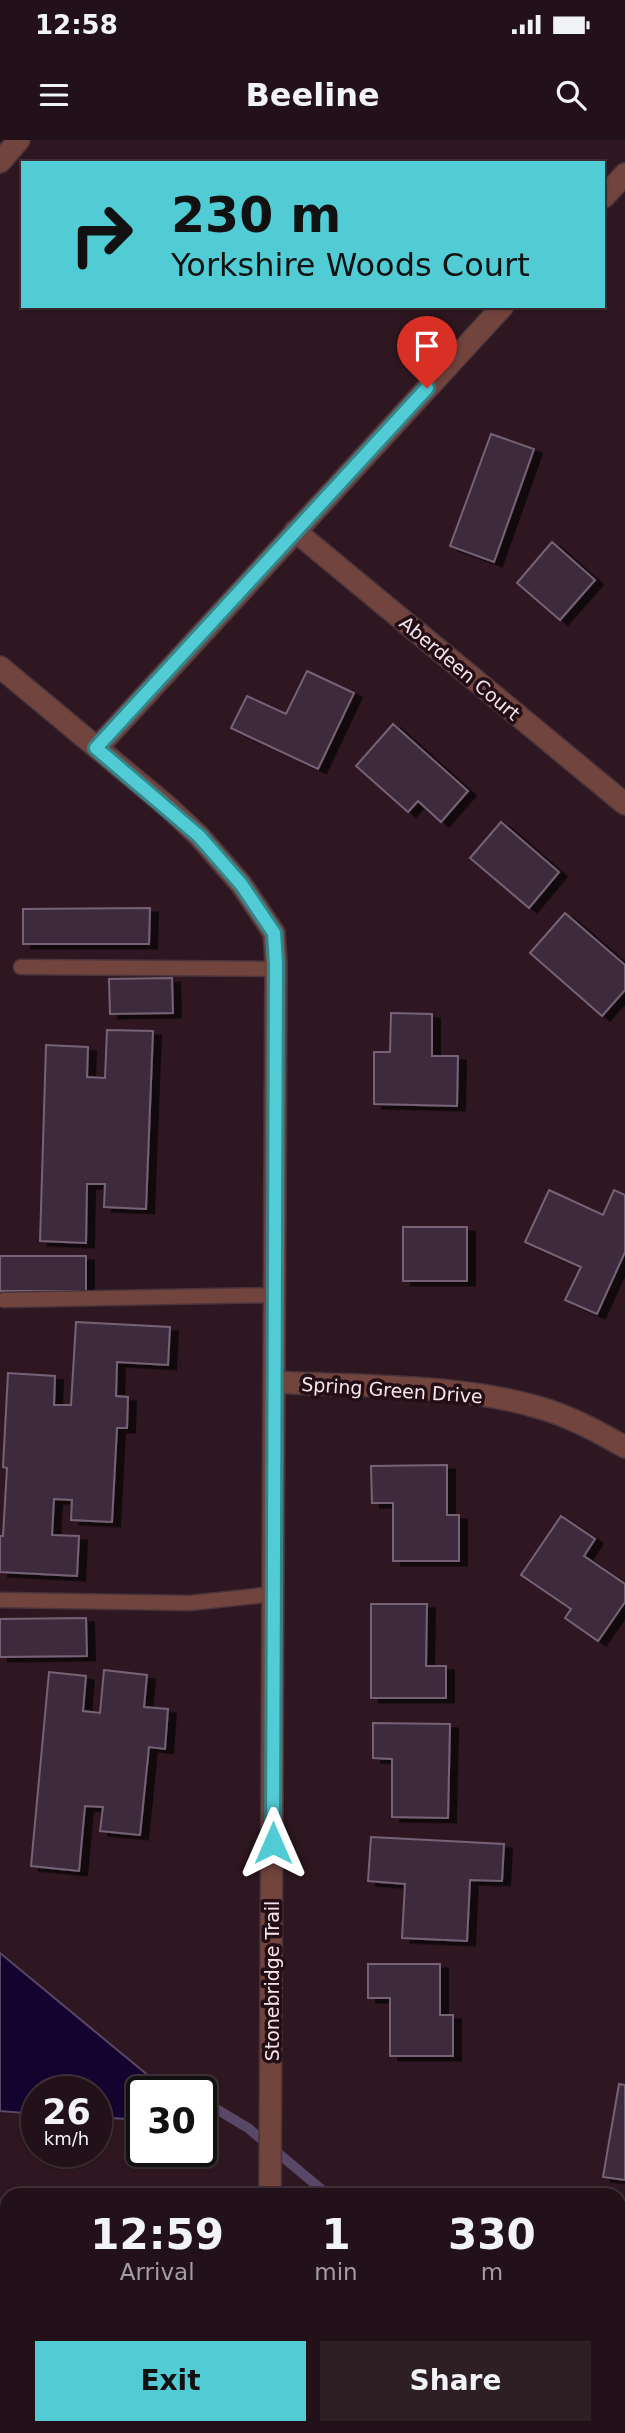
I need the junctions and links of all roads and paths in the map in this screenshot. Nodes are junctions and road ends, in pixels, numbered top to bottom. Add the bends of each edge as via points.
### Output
1 (19, 140) edge
2 (0, 162) edge
3 (625, 174) edge
4 (605, 196) edge
5 (501, 308) edge
6 (295, 531) junction
7 (0, 667) edge
8 (96, 748) junction
9 (625, 804) edge
10 (21, 967) dead end
11 (276, 969) junction
12 (275, 1296) junction
13 (4, 1300) dead end
14 (275, 1382) junction
15 (625, 1447) edge
16 (274, 1594) junction
17 (0, 1600) edge
18 (270, 2188) edge

1 - 2 street
3 - 4 street
5 - 6 street
6 - 8 street
6 - 9 street, Aberdeen Court
7 - 8 street, Stonebridge Trail
8 - 11 street, Stonebridge Trail via 199,836 241,884 274,933
10 - 11 lane
11 - 12 street, Stonebridge Trail
12 - 13 lane
12 - 14 street, Stonebridge Trail
14 - 15 street, Spring Green Drive via 457,1391 508,1399 573,1419
14 - 16 street, Stonebridge Trail
16 - 17 lane via 190,1603
16 - 18 street, Stonebridge Trail

